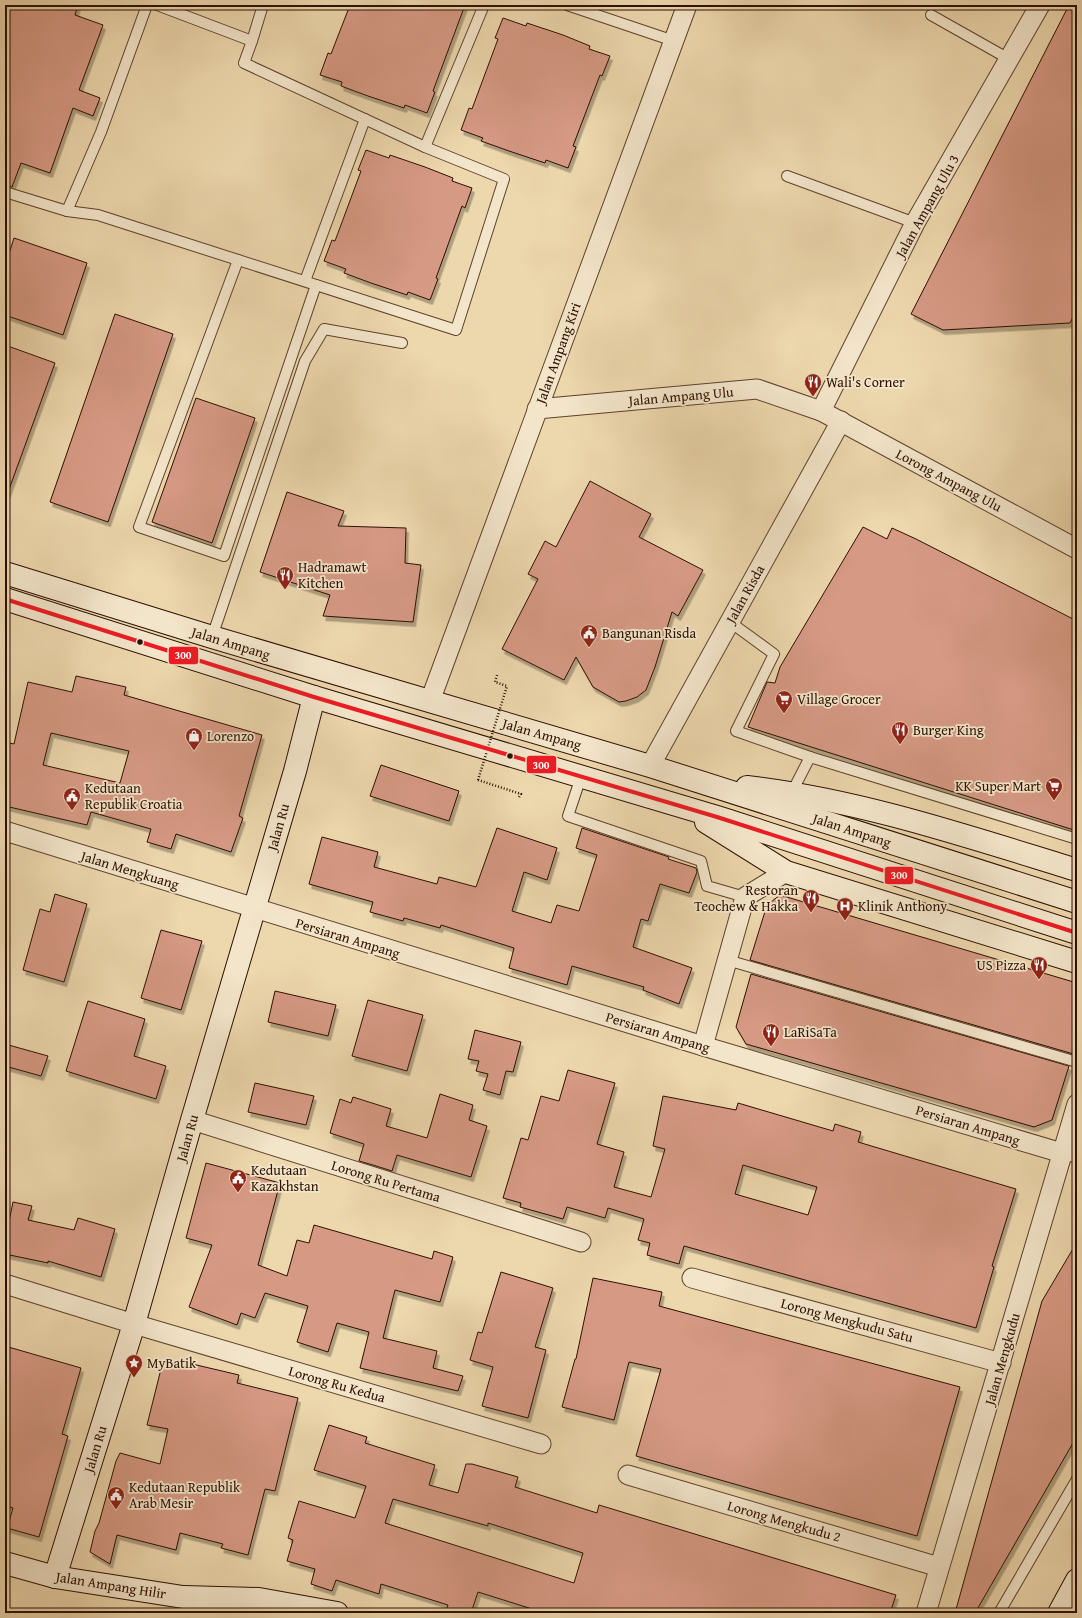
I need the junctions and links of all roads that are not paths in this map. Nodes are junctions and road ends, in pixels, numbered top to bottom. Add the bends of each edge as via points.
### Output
1 (147, 5) edge
2 (157, 5) edge
3 (262, 5) edge
4 (484, 5) edge
5 (567, 5) edge
6 (687, 5) edge
7 (1040, 5) edge
8 (932, 15) dead end
9 (252, 41) junction
10 (674, 42) junction
11 (1009, 59) junction
12 (365, 119) junction
13 (426, 147) junction
14 (787, 176) dead end
15 (5, 192) edge
16 (67, 211) junction
17 (915, 223) junction
18 (238, 260) junction
19 (305, 281) junction
20 (316, 285) junction
21 (402, 343) dead end
22 (537, 409) junction
23 (821, 411) junction
24 (841, 421) junction
25 (1077, 549) edge
26 (5, 573) edge
27 (5, 599) edge
28 (730, 622) junction
29 (212, 637) junction
30 (314, 698) junction
31 (430, 701) junction
32 (810, 757) junction
33 (650, 766) junction
34 (581, 777) junction
35 (697, 780) junction
36 (792, 792) junction
37 (681, 807) junction
38 (5, 831) edge
39 (1077, 839) edge
40 (1077, 870) edge
41 (786, 872) junction
42 (745, 897) junction
43 (1077, 902) edge
44 (255, 909) junction
45 (1077, 933) edge
46 (727, 960) junction
47 (1077, 962) edge
48 (703, 1046) junction
49 (1077, 1062) edge
50 (1077, 1104) edge
51 (192, 1120) junction
52 (1069, 1156) edge
53 (581, 1242) dead end
54 (692, 1278) dead end
55 (5, 1284) edge
56 (134, 1324) junction
57 (1001, 1363) junction
58 (541, 1444) dead end
59 (628, 1475) dead end
60 (1077, 1479) edge
61 (5, 1563) edge
62 (939, 1567) junction
63 (55, 1577) junction
64 (1077, 1580) edge
65 (337, 1613) edge
66 (926, 1613) edge
67 (999, 1613) edge
68 (1059, 1613) edge

1 - 16 lane via 101,132
2 - 9 lane
3 - 9 lane
4 - 13 lane
5 - 10 lane
6 - 10 street, Jalan Ampang Kiri
7 - 11 street, Jalan Ampang Ulu 3
8 - 11 lane
9 - 12 lane via 244,63
10 - 22 street, Jalan Ampang Kiri
11 - 17 street, Jalan Ampang Ulu 3
12 - 13 lane
12 - 19 lane
13 - 20 lane via 504,179 456,330
14 - 17 lane
15 - 16 lane
16 - 18 lane via 98,215
17 - 23 street, Jalan Ampang Ulu 3
18 - 19 lane
18 - 20 lane via 139,527 224,556
19 - 20 lane
21 - 29 lane via 324,329 305,361
22 - 23 street, Jalan Ampang Ulu via 757,389
22 - 31 street, Jalan Ampang Kiri
23 - 24 street, Lorong Ampang Ulu
24 - 25 street, Lorong Ampang Ulu
24 - 28 street, Jalan Risda
26 - 29 main road, Jalan Ampang
27 - 30 main road, Jalan Ampang
28 - 32 lane via 774,654 736,731
28 - 33 street, Jalan Risda
29 - 31 main road, Jalan Ampang
30 - 34 main road, Jalan Ampang
30 - 44 main road, Jalan Ru
31 - 33 main road, Jalan Ampang
32 - 36 lane
32 - 39 lane
33 - 35 main road, Jalan Ampang
34 - 37 main road, Jalan Ampang
34 - 42 lane via 568,816 701,861 707,886
35 - 36 main road
35 - 43 main road, Jalan Ampang
36 - 40 main road via 932,826
37 - 41 main road
37 - 45 main road, Jalan Ampang
38 - 44 street, Jalan Mengkuang
41 - 42 street
41 - 47 main road
42 - 46 street
44 - 48 street, Persiaran Ampang
44 - 51 main road, Jalan Ru
46 - 48 street
46 - 49 lane
48 - 52 street, Persiaran Ampang
50 - 52 street, Jalan Mengkudu
51 - 53 street, Lorong Ru Pertama
51 - 56 main road, Jalan Ru
52 - 57 street, Jalan Mengkudu
54 - 57 street, Lorong Mengkudu Satu
55 - 56 street
56 - 58 street, Lorong Ru Kedua
56 - 63 main road, Jalan Ru
57 - 62 street, Jalan Mengkudu
59 - 62 street, Lorong Mengkudu 2
60 - 67 lane
61 - 63 main road, Jalan Ampang Hilir
62 - 66 street, Jalan Mengkudu
63 - 65 main road, Jalan Ampang Hilir via 182,1597 259,1599
64 - 68 main road

